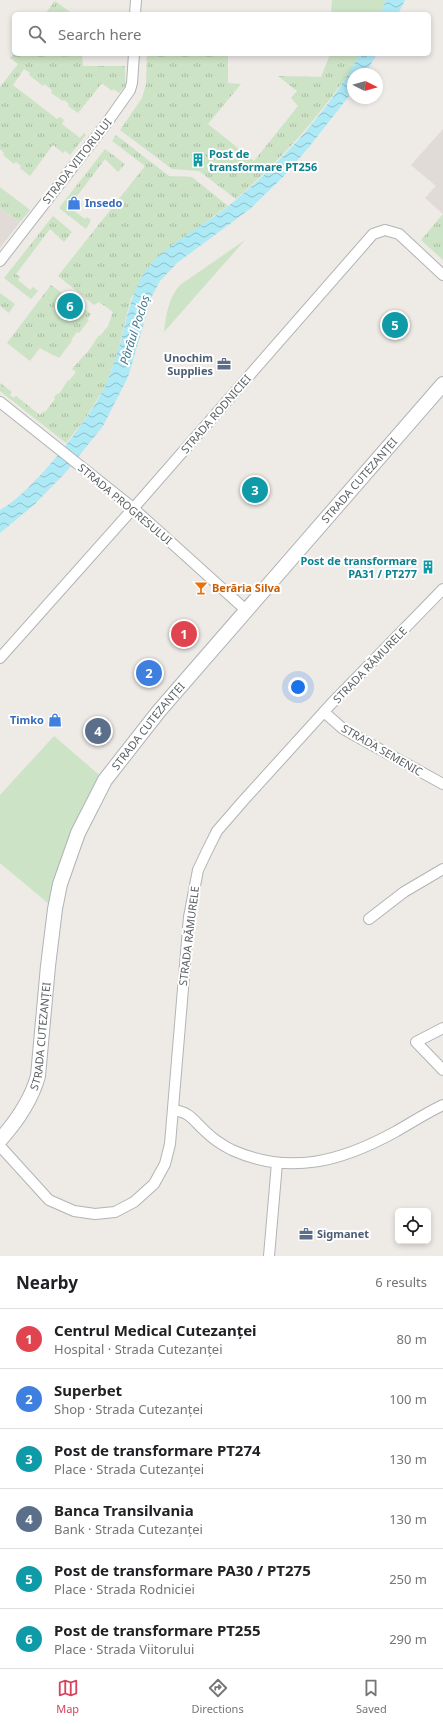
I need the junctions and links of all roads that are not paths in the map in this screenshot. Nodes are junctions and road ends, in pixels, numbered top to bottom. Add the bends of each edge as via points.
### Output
1 (136, 0) edge
2 (135, 12) edge
3 (134, 56) edge
4 (0, 260) edge
5 (443, 275) edge
6 (443, 384) edge
7 (0, 402) edge
8 (133, 508) junction
9 (443, 589) edge
10 (247, 611) junction
11 (0, 658) edge
12 (324, 712) junction
13 (443, 784) edge
14 (443, 869) edge
15 (369, 919) dead end
16 (443, 1028) edge
17 (443, 1070) edge
18 (443, 1105) edge
19 (173, 1110) junction
20 (0, 1140) edge
21 (0, 1146) edge
22 (277, 1163) junction
23 (269, 1256) edge

1 - 2 street
3 - 4 street, STRADA VIITORULUI via 130,90
5 - 8 street, STRADA RODNICIEI via 399,234 385,230 373,234
6 - 10 street, STRADA CUTEZANȚEI
7 - 8 street, STRADA PROGRESULUI
8 - 10 street, STRADA PROGRESULUI
8 - 11 street, STRADA RODNICIEI
9 - 12 street, STRADA RĂMURELE
10 - 20 street, STRADA CUTEZANȚEI via 122,756 105,780 78,833 60,884 55,909 38,1076 25,1108
12 - 13 street, STRADA SEMENIC via 342,728
12 - 19 street, STRADA RĂMURELE via 217,831 198,870 189,917
14 - 15 street via 404,892
16 - 17 street via 416,1042
18 - 22 street via 370,1145 350,1153 308,1164
19 - 21 street, STRADA RĂMURELE via 170,1144 165,1164 158,1177 134,1202 115,1212 95,1214 74,1211 49,1200
19 - 22 street via 186,1113 219,1143 233,1151
22 - 23 street

